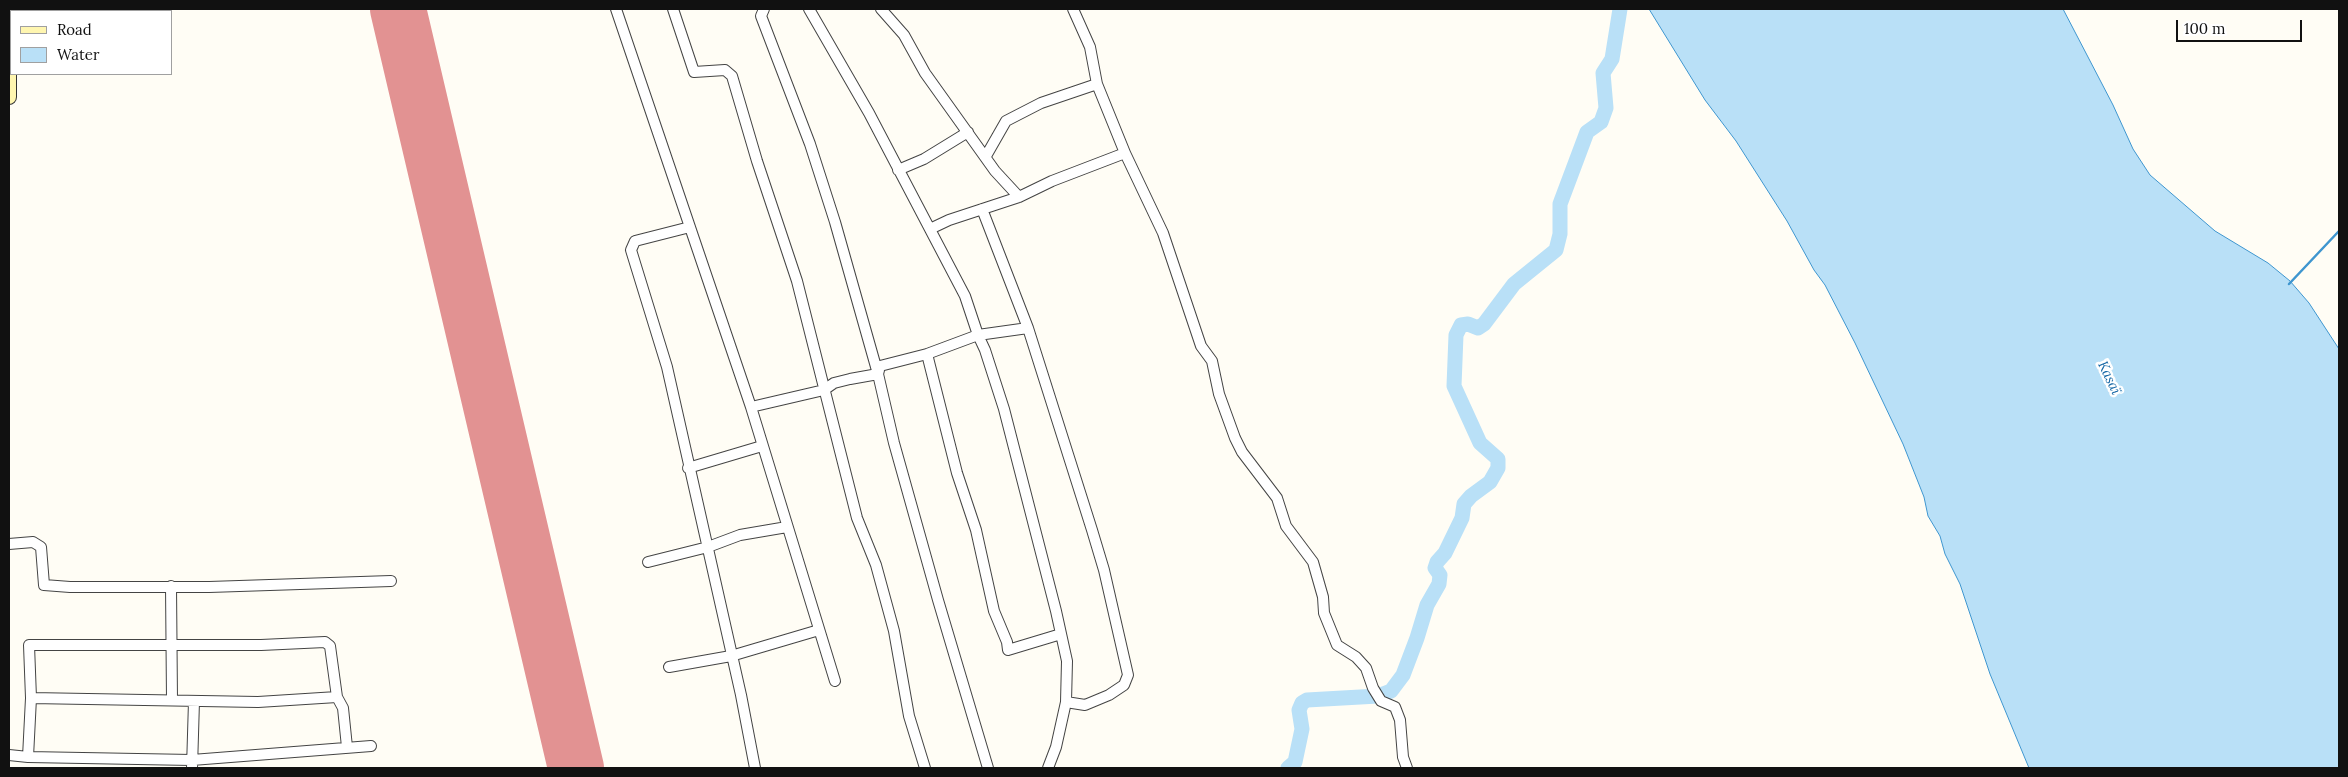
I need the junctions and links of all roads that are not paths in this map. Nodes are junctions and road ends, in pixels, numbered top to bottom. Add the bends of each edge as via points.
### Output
1 (616, 9) edge
2 (672, 9) edge
3 (764, 9) edge
4 (809, 9) edge
5 (881, 9) edge
6 (1073, 9) edge
7 (9, 10) edge
8 (9, 71) edge
9 (1097, 84) junction
10 (9, 96) edge
11 (968, 132) junction
12 (1125, 153) junction
13 (986, 156) junction
14 (898, 170) junction
15 (1019, 197) junction
16 (982, 208) junction
17 (690, 227) junction
18 (930, 229) junction
19 (1028, 328) junction
20 (978, 335) junction
21 (927, 354) junction
22 (878, 374) junction
23 (824, 390) junction
24 (751, 407) junction
25 (762, 446) junction
26 (688, 468) junction
27 (788, 527) junction
28 (9, 544) edge
29 (708, 547) junction
30 (648, 562) dead end
31 (391, 581) dead end
32 (171, 586) junction
33 (819, 630) junction
34 (1061, 634) junction
35 (171, 646) junction
36 (731, 656) junction
37 (669, 667) dead end
38 (835, 681) dead end
39 (337, 697) junction
40 (30, 698) junction
41 (172, 700) junction
42 (194, 701) junction
43 (1066, 702) junction
44 (371, 746) dead end
45 (347, 747) junction
46 (9, 755) edge
47 (28, 757) junction
48 (192, 764) edge
49 (755, 768) edge
50 (925, 768) edge
51 (988, 768) edge
52 (1048, 768) edge
53 (1407, 768) edge

1 - 17 street
2 - 23 street via 694,72 725,70 732,76 797,281
3 - 22 street via 761,16 826,196
4 - 14 street
5 - 11 street via 904,35 925,73
6 - 9 street via 1090,47
7 - 8 main road
8 - 10 main road
9 - 12 street
9 - 13 street via 1041,103 1006,121
11 - 13 street
11 - 14 street via 924,159
12 - 15 street
12 - 53 street via 1163,233 1201,346 1212,361 1219,394 1235,438 1277,498 1286,526 1313,562 1324,613 1337,645 1366,668 1381,701 1395,707
13 - 15 street
14 - 18 street
15 - 16 street
16 - 18 street
16 - 19 street
17 - 24 street
17 - 26 street via 635,241 631,250 667,367
18 - 20 street via 966,296
19 - 20 street
19 - 43 street via 1104,570 1128,675 1124,685 1109,695 1085,705
20 - 21 street
20 - 34 street via 1004,409
21 - 22 street via 880,366
21 - 34 street via 976,530 994,611 1008,650
22 - 23 street via 850,379
22 - 51 street via 935,591
23 - 24 street
23 - 50 street via 857,518 876,565
24 - 25 street
25 - 26 street
25 - 27 street
26 - 29 street
27 - 29 street via 740,534
27 - 33 street
28 - 32 street via 33,542 41,547 44,585 80,588
29 - 30 street
29 - 36 street
31 - 32 street
32 - 35 street
33 - 36 street
33 - 38 street
34 - 43 street via 1067,661
35 - 39 street via 325,642 330,646
35 - 40 street via 29,645
35 - 41 street
36 - 37 street
36 - 49 street
39 - 42 street via 288,701
39 - 45 street via 343,708
40 - 41 street
40 - 47 street
41 - 42 street
42 - 48 street
43 - 52 street
44 - 45 street
45 - 48 street
46 - 47 street
47 - 48 street

